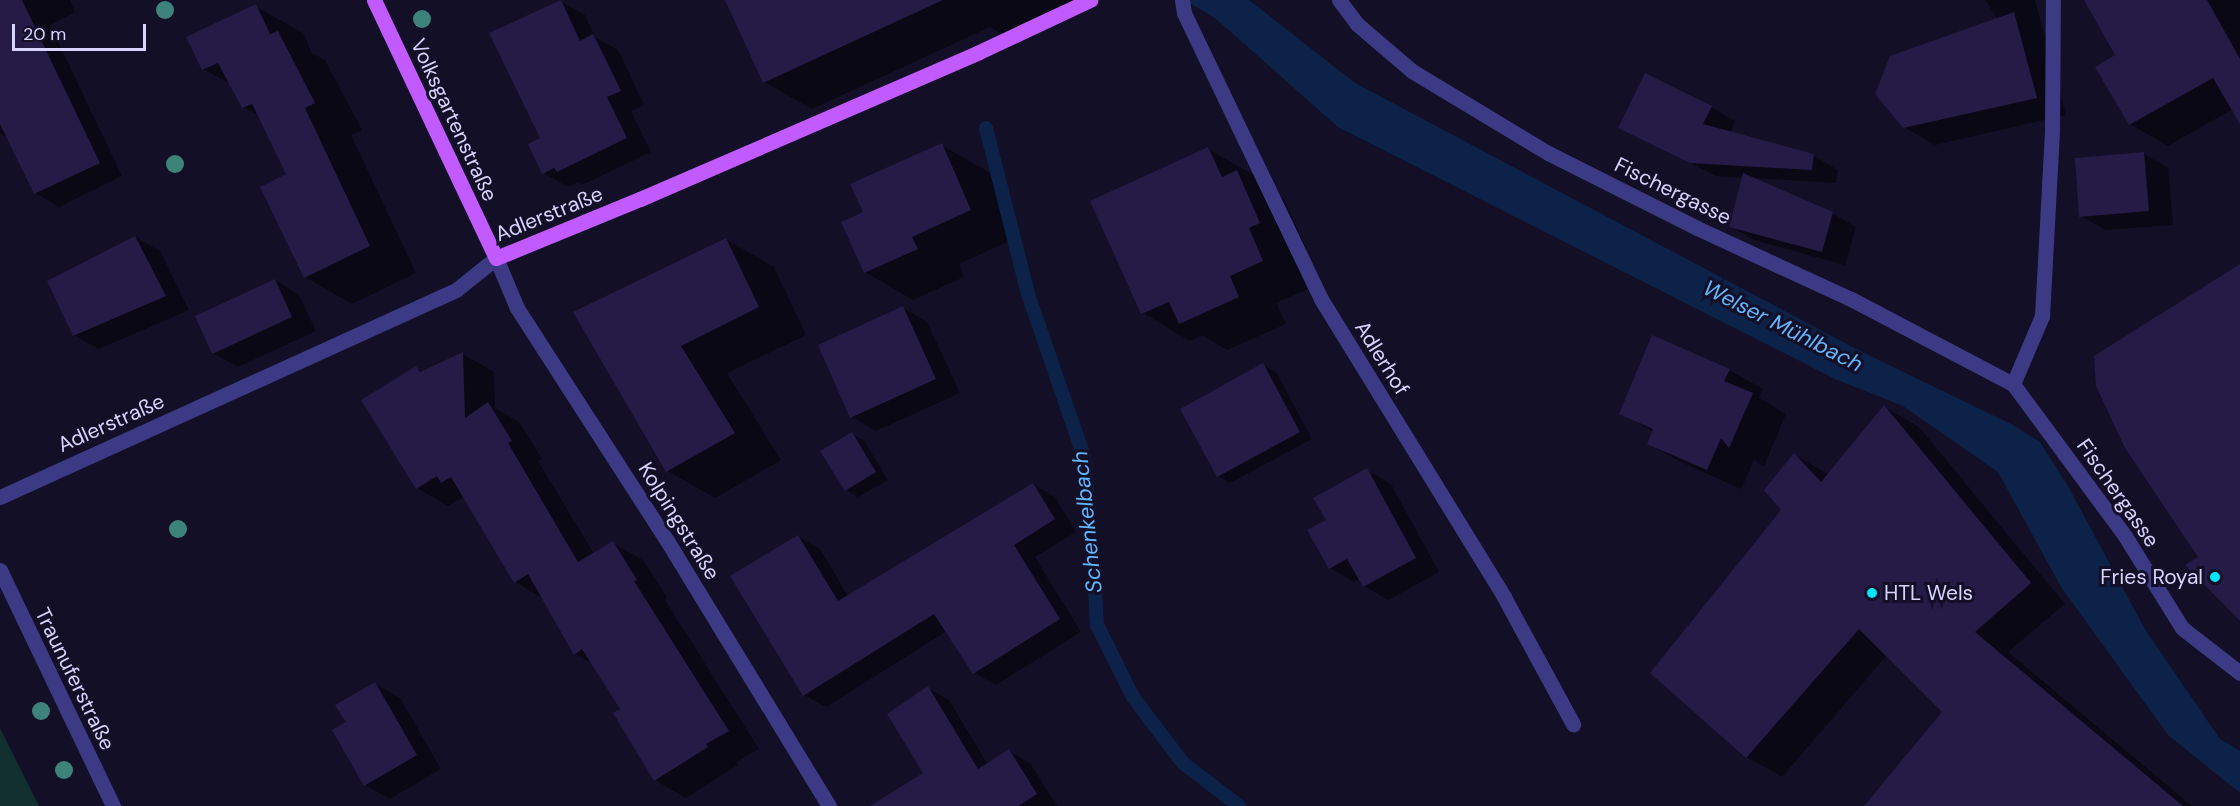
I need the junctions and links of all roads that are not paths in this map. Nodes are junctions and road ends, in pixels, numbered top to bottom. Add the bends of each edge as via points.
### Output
1 (374, 0) edge
2 (1089, 0) edge
3 (1339, 0) edge
4 (2053, 0) edge
5 (1183, 7) edge
6 (496, 258) junction
7 (2013, 384) junction
8 (0, 497) edge
9 (0, 570) edge
10 (2240, 673) edge
11 (1573, 724) dead end
12 (113, 806) edge
13 (829, 806) edge

1 - 6 main road, Volksgartenstraße
2 - 6 main road, Adlerstraße via 651,194
3 - 7 street, Fischergasse via 1357,24 1412,71 1548,153 1851,299
4 - 7 street via 2052,131 2042,316
5 - 11 street, Adlerhof via 1321,299 1504,597
6 - 8 street, Adlerstraße via 456,290
6 - 13 street, Kolpingstraße via 517,308 666,539
7 - 10 street, Fischergasse via 2125,536 2182,628
9 - 12 street, Traunuferstraße

